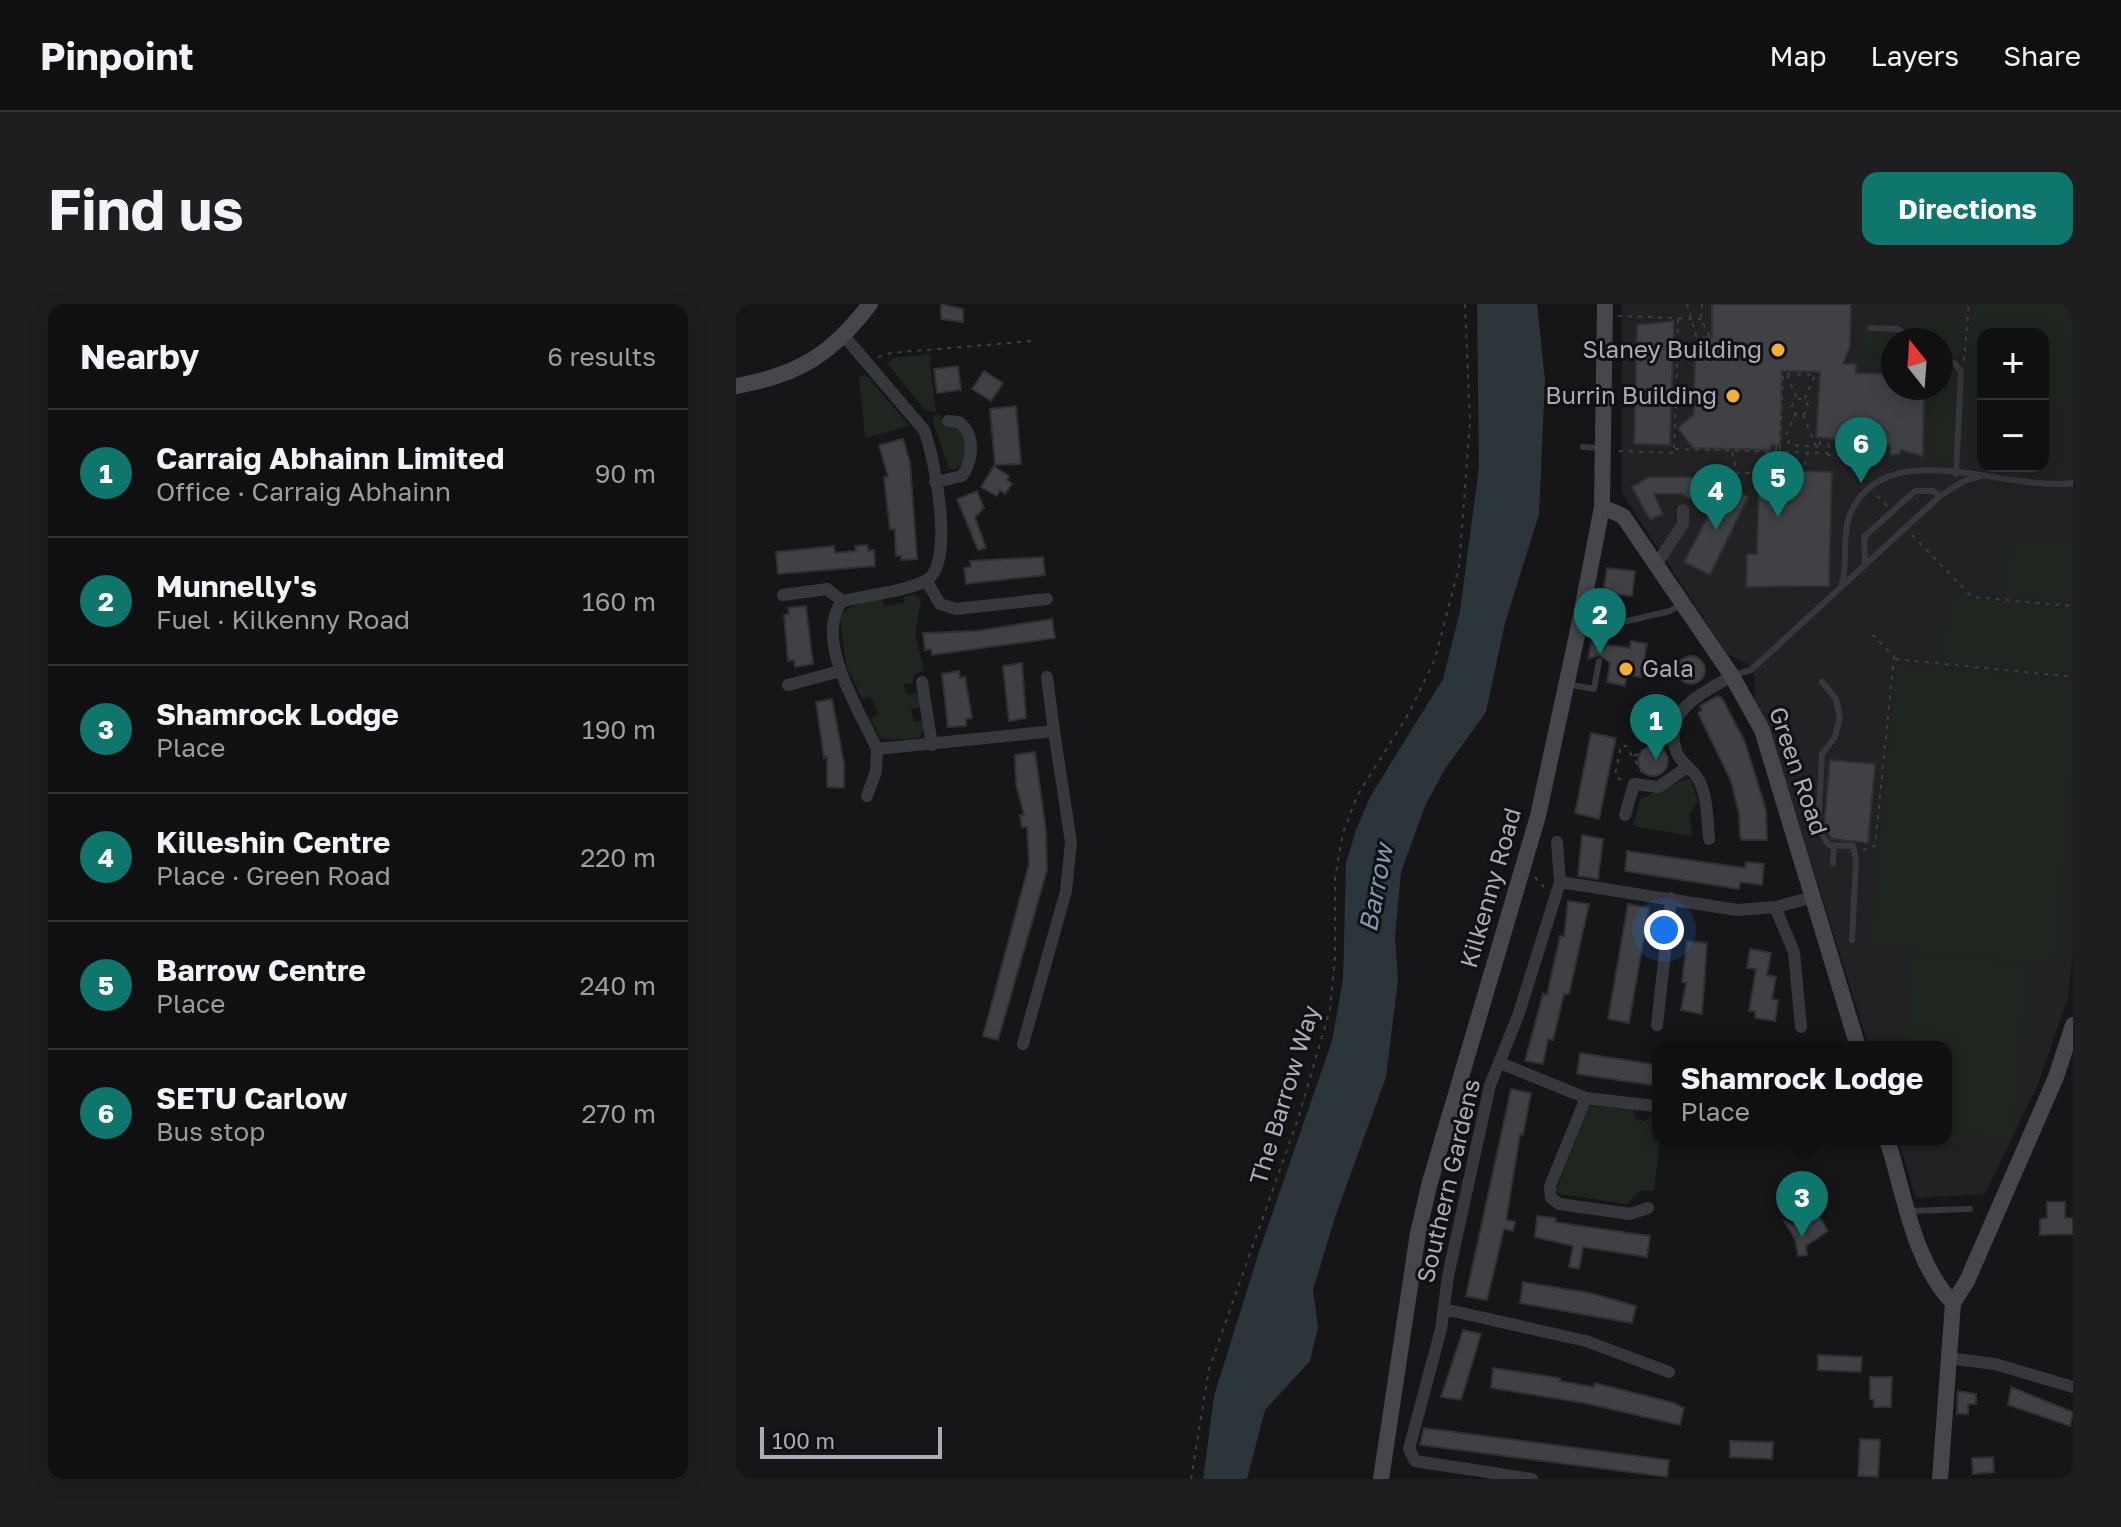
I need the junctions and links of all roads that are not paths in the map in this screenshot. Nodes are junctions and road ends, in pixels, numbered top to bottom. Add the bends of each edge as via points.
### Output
1 (870, 304) edge
2 (1605, 310) edge
3 (1870, 328) dead end
4 (1881, 328) edge
5 (845, 337) junction
6 (1953, 363) edge
7 (736, 386) edge
8 (948, 421) dead end
9 (1583, 447) dead end
10 (1603, 449) junction
11 (1956, 474) junction
12 (1984, 475) junction
13 (935, 482) junction
14 (2073, 483) edge
15 (1940, 496) junction
16 (1602, 507) junction
17 (1683, 510) dead end
18 (1865, 563) junction
19 (1656, 565) junction
20 (926, 580) junction
21 (1841, 586) junction
22 (783, 595) dead end
23 (1047, 599) dead end
24 (842, 601) junction
25 (1683, 603) junction
26 (1580, 621) junction
27 (1606, 626) junction
28 (1602, 644) dead end
29 (1599, 661) dead end
30 (840, 671) junction
31 (1732, 676) junction
32 (1047, 677) dead end
33 (922, 682) dead end
34 (1822, 682) dead end
35 (1567, 684) junction
36 (788, 685) dead end
37 (1054, 731) junction
38 (932, 745) junction
39 (877, 749) junction
40 (1686, 768) junction
41 (867, 796) dead end
42 (1625, 815) dead end
43 (1709, 839) dead end
44 (1557, 842) dead end
45 (1834, 845) junction
46 (1833, 863) dead end
47 (1560, 882) junction
48 (1814, 897) junction
49 (1671, 898) junction
50 (1775, 907) junction
51 (1852, 940) dead end
52 (1657, 1025) dead end
53 (1801, 1027) dead end
54 (2072, 1035) edge
55 (1856, 1041) edge
56 (1023, 1044) dead end
57 (1500, 1063) junction
58 (1586, 1098) junction
59 (1652, 1106) edge
60 (1889, 1145) edge
61 (1648, 1208) dead end
62 (1970, 1209) dead end
63 (1909, 1211) junction
64 (1953, 1303) junction
65 (1444, 1309) junction
66 (1947, 1358) junction
67 (1669, 1372) dead end
68 (2073, 1387) edge
69 (1381, 1479) edge
70 (1532, 1479) edge
71 (1940, 1479) edge

1 - 5 street
2 - 10 street, Kilkenny Road
3 - 4 lane
5 - 7 street via 785,374
5 - 13 street via 924,430
6 - 11 lane via 1959,369
8 - 13 street via 959,422 968,431 971,459 962,476
9 - 10 lane
10 - 16 street, Kilkenny Road
11 - 12 lane
11 - 21 lane via 1899,472 1869,487 1848,521
12 - 14 lane
12 - 15 lane
13 - 20 street via 943,541 938,569
15 - 18 lane
15 - 18 lane via 1915,491 1864,537
16 - 19 street, Green Road via 1623,516
16 - 26 street, Kilkenny Road
17 - 19 street via 1683,524
18 - 21 lane
19 - 25 street, Green Road
20 - 23 street via 940,604 956,609
20 - 24 street
21 - 31 lane via 1751,670
22 - 24 street via 827,589
24 - 30 street via 833,644
25 - 27 lane
25 - 31 street, Green Road
26 - 27 lane
26 - 35 street, Kilkenny Road
27 - 28 lane
29 - 35 lane via 1594,689
30 - 36 street
30 - 39 street
31 - 40 street via 1681,709 1673,739
31 - 48 street, Green Road via 1762,730
32 - 37 street
33 - 38 street
34 - 45 lane via 1836,699 1840,717 1835,737 1822,754 1818,829 1823,842
35 - 69 street, Kilkenny Road via 1523,864 1427,1195
37 - 38 street
37 - 56 street via 1071,842 1066,891
38 - 39 street
39 - 41 street
40 - 42 street via 1658,787 1634,784
40 - 43 street via 1696,775 1703,793
44 - 47 street, Southern Gardens
45 - 46 lane
45 - 51 lane via 1853,846 1855,853
47 - 49 street
47 - 57 street, Southern Gardens
48 - 50 street
48 - 55 street, Green Road
49 - 50 street via 1737,910
49 - 52 street
50 - 53 street via 1797,964
54 - 64 street
57 - 58 street, Southern Gardens
57 - 65 street, Southern Gardens via 1490,1085
58 - 59 street, Southern Gardens
58 - 61 street via 1550,1186 1551,1198 1559,1204 1630,1214
60 - 63 street
62 - 63 lane
63 - 64 street via 1931,1276
64 - 66 street
65 - 67 street, Southern Gardens via 1586,1341
65 - 70 street, Southern Gardens via 1409,1449 1415,1461
66 - 68 street via 1995,1364
66 - 71 street

